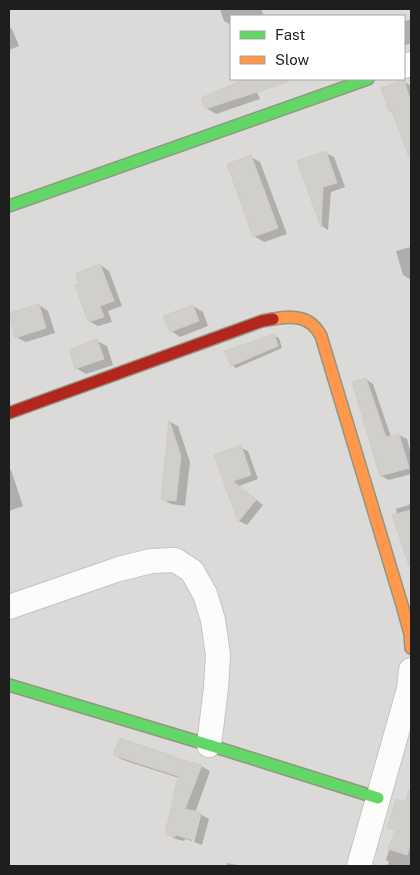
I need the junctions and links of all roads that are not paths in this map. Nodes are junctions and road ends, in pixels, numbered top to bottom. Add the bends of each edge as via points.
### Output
1 (365, 80) edge
2 (9, 206) edge
3 (9, 413) edge
4 (9, 607) edge
5 (411, 648) edge
6 (411, 670) edge
7 (9, 685) edge
8 (209, 745) junction
9 (378, 798) junction
10 (359, 866) edge

1 - 2 street
3 - 5 street via 262,320 296,316 310,321 320,332 329,360 402,605
4 - 8 street via 151,561 174,560 192,571 205,594 218,654
6 - 9 street via 409,689
7 - 8 street
8 - 9 street
9 - 10 street

